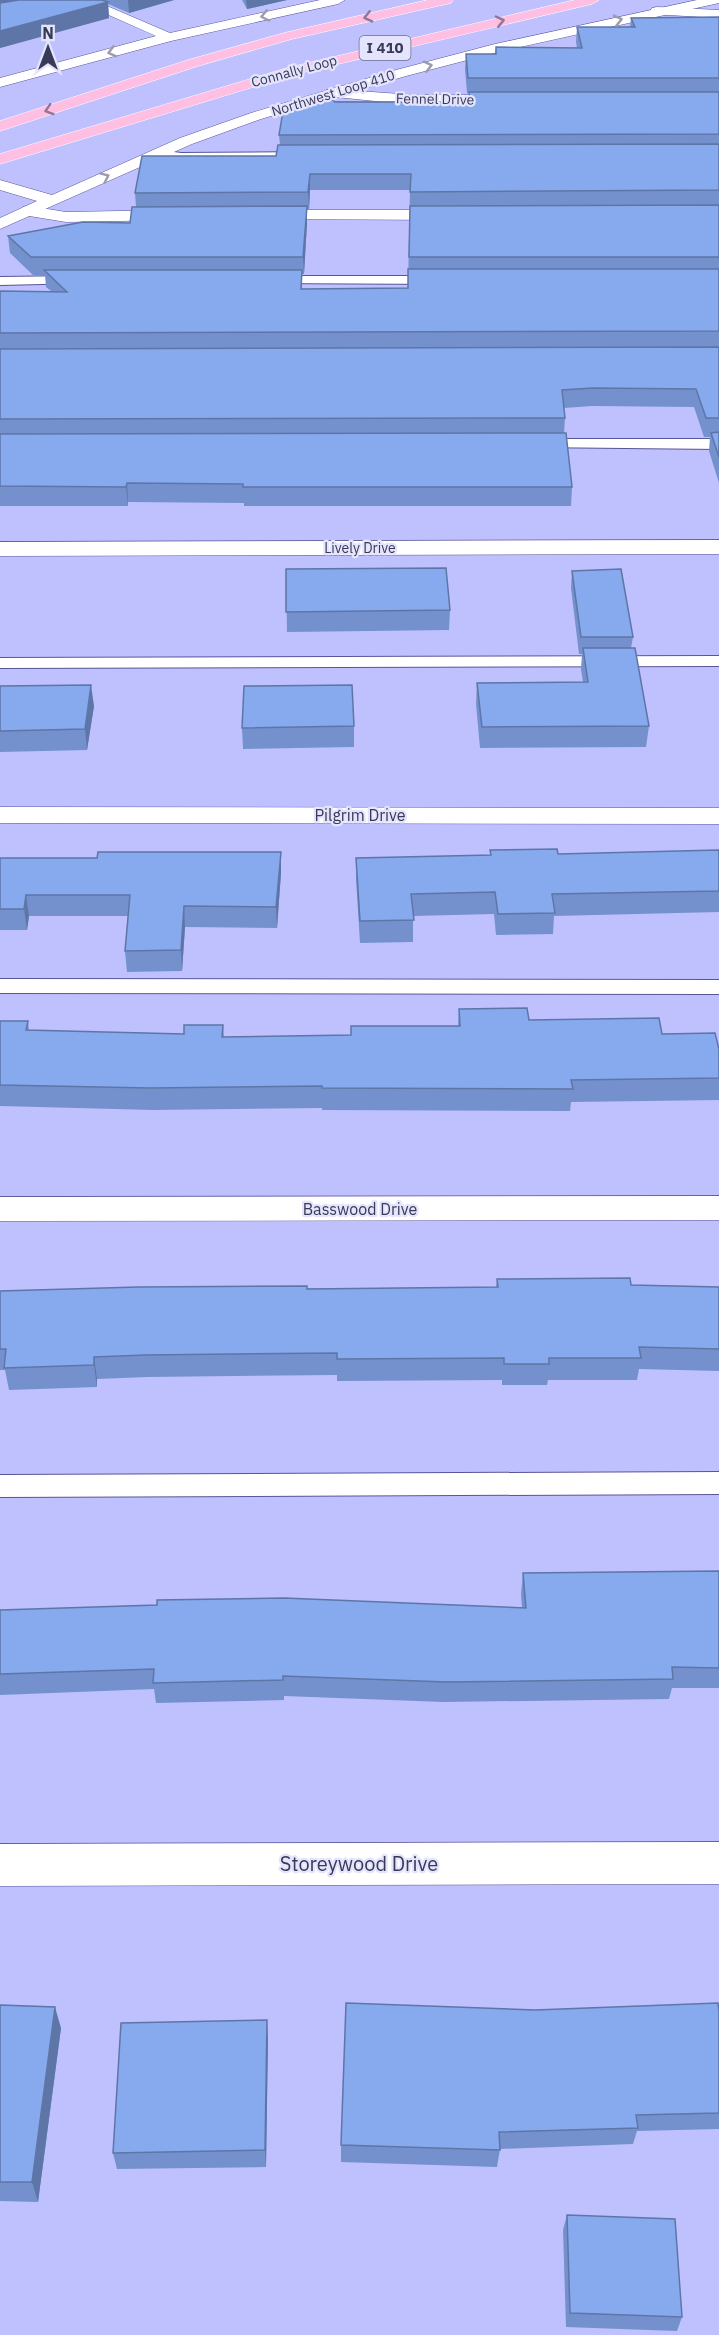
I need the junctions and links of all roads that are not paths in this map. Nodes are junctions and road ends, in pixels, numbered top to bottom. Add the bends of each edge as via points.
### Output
1 (79, 0) edge
2 (338, 0) edge
3 (446, 0) edge
4 (592, 0) edge
5 (716, 0) edge
6 (657, 11) junction
7 (719, 14) edge
8 (169, 37) junction
9 (144, 78) junction
10 (0, 83) edge
11 (331, 93) junction
12 (531, 100) edge
13 (179, 104) junction
14 (0, 110) edge
15 (0, 126) edge
16 (159, 153) junction
17 (324, 155) edge
18 (0, 159) edge
19 (0, 177) edge
20 (0, 185) edge
21 (52, 200) junction
22 (0, 204) edge
23 (29, 211) junction
24 (102, 215) junction
25 (187, 215) edge
26 (246, 215) edge
27 (471, 215) edge
28 (0, 224) edge
29 (0, 280) edge
30 (96, 280) edge
31 (252, 280) edge
32 (455, 280) edge
33 (516, 444) edge
34 (719, 444) edge
35 (719, 547) edge
36 (0, 549) edge
37 (719, 661) edge
38 (0, 663) edge
39 (0, 815) edge
40 (719, 816) edge
41 (0, 986) edge
42 (719, 987) edge
43 (719, 1208) edge
44 (0, 1209) edge
45 (719, 1483) edge
46 (0, 1486) edge
47 (719, 1863) edge
48 (0, 1865) edge

1 - 8 street
2 -> 8 street
3 -> 9 highway, I 410 via 289,36
13 -> 4 highway, Connally Loop / I 410 via 326,63
5 - 6 street, Northwest Loop 410
6 - 7 street
11 -> 6 street, Northwest Loop 410 via 489,50
8 -> 10 street
9 - 14 highway via 57,93
9 -> 15 highway, I 410
11 - 12 street, Fennel Drive via 414,100
11 - 16 street, Northwest Loop 410
13 - 18 highway, Connally Loop / I 410
13 - 19 highway
16 - 17 lane
21 -> 16 street, Northwest Loop 410
20 - 21 street
21 - 23 street, Northwest Loop 410
21 - 24 street
22 - 23 street
23 - 24 street via 66,217
23 - 28 street, Northwest Loop 410
24 - 25 street
26 - 27 street
29 - 30 lane
31 - 32 lane
33 - 34 lane
35 - 36 street, Lively Drive
37 - 38 lane
39 - 40 street, Pilgrim Drive
41 - 42 lane
43 - 44 street, Basswood Drive
45 - 46 lane
47 - 48 street, Storeywood Drive

